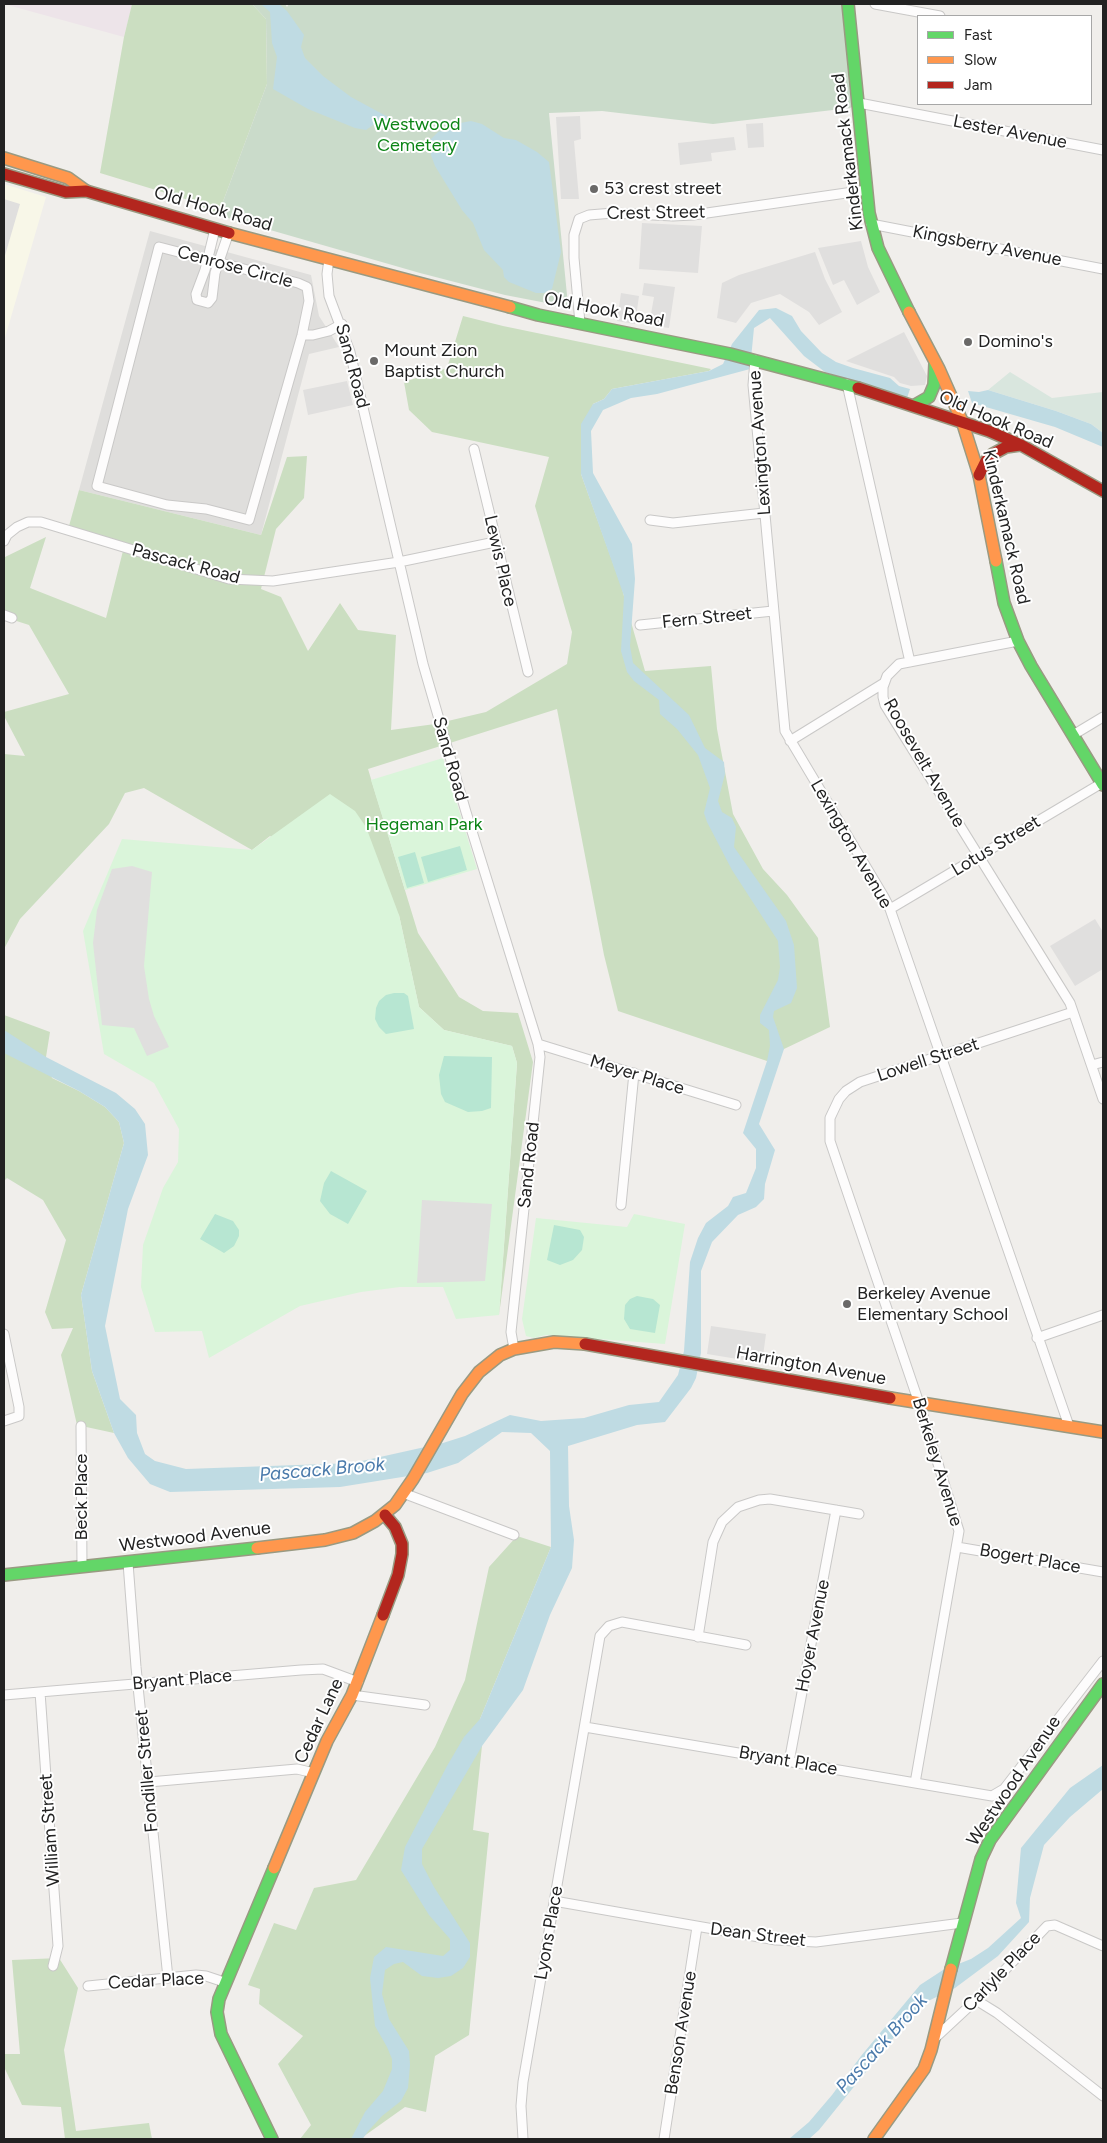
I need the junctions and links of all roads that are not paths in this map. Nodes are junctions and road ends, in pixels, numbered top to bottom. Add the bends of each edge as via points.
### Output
1 (848, 4) edge
2 (875, 4) edge
3 (935, 15) edge
4 (859, 103) junction
5 (1103, 150) edge
6 (4, 158) edge
7 (4, 174) edge
8 (867, 190) junction
9 (86, 191) junction
10 (871, 224) junction
11 (215, 229) junction
12 (229, 232) junction
13 (330, 259) junction
14 (208, 260) junction
15 (218, 262) junction
16 (1103, 269) edge
17 (580, 323) junction
18 (342, 324) junction
19 (302, 335) junction
20 (755, 360) junction
21 (935, 360) junction
22 (847, 384) junction
23 (915, 405) junction
24 (962, 421) junction
25 (1021, 445) junction
26 (474, 449) dead end
27 (979, 475) junction
28 (1103, 491) edge
29 (764, 513) junction
30 (650, 520) dead end
31 (4, 541) edge
32 (496, 542) junction
33 (399, 562) junction
34 (773, 612) junction
35 (640, 625) dead end
36 (1018, 641) junction
37 (910, 662) junction
38 (528, 672) dead end
39 (884, 683) junction
40 (1103, 717) edge
41 (1073, 735) junction
42 (790, 741) junction
43 (1103, 784) edge
44 (979, 856) junction
45 (890, 909) junction
46 (1073, 1012) junction
47 (538, 1044) junction
48 (940, 1056) junction
49 (1103, 1062) edge
50 (1092, 1066) junction
51 (634, 1073) junction
52 (1103, 1100) edge
53 (736, 1105) dead end
54 (834, 1151) joint
55 (621, 1205) dead end
56 (1103, 1314) edge
57 (4, 1334) edge
58 (1037, 1338) junction
59 (514, 1349) junction
60 (919, 1403) junction
61 (4, 1421) edge
62 (82, 1426) dead end
63 (1069, 1426) junction
64 (1103, 1432) edge
65 (403, 1493) junction
66 (836, 1510) junction
67 (859, 1514) dead end
68 (385, 1515) junction
69 (514, 1535) dead end
70 (957, 1547) junction
71 (128, 1563) junction
72 (82, 1567) junction
73 (1103, 1572) edge
74 (4, 1575) edge
75 (698, 1637) junction
76 (746, 1645) dead end
77 (1103, 1661) edge
78 (358, 1682) junction
79 (138, 1684) junction
80 (1103, 1684) edge
81 (40, 1692) junction
82 (352, 1695) junction
83 (4, 1696) edge
84 (425, 1706) dead end
85 (585, 1727) junction
86 (789, 1762) junction
87 (314, 1773) junction
88 (149, 1782) junction
89 (915, 1783) junction
90 (554, 1901) junction
91 (962, 1924) junction
92 (698, 1927) junction
93 (1103, 1946) edge
94 (53, 1966) dead end
95 (168, 1978) junction
96 (224, 1982) junction
97 (88, 1986) dead end
98 (976, 2000) junction
99 (934, 2039) junction
100 (1103, 2096) edge
101 (272, 2139) edge
102 (523, 2139) edge
103 (664, 2139) edge
104 (874, 2139) edge

1 - 4 street, Kinderkamack Road
2 - 3 street
4 - 5 street, Lester Avenue
4 - 8 street, Kinderkamack Road
6 - 9 street, Old Hook Road via 68,178
7 - 9 street, Old Hook Road via 66,192
8 - 10 street, Kinderkamack Road
8 - 17 street, Crest Street via 694,215 613,212 579,219 574,258
9 - 11 street, Old Hook Road
10 - 16 street, Kingsberry Avenue
10 - 21 street, Kinderkamack Road via 885,267
11 - 12 street, Old Hook Road
11 - 14 street
12 - 13 street, Old Hook Road
12 - 15 street
13 - 17 street, Old Hook Road via 538,315
13 - 18 street, Sand Road via 327,274 329,296
14 - 15 street, Cenrose Circle
14 - 15 street via 196,294 197,300 208,303 212,298
14 - 19 street, Cenrose Circle via 159,247 97,486 167,505 206,508 249,520
15 - 19 street, Cenrose Circle via 307,287 309,301
17 - 20 street, Old Hook Road
18 - 19 street via 329,331
18 - 33 street, Sand Road
20 - 22 street, Old Hook Road
20 - 29 street, Lexington Avenue via 753,385
21 - 23 street via 934,385 928,397
21 - 24 street, Kinderkamack Road
22 - 23 street, Old Hook Road
22 - 37 street
23 - 24 street, Old Hook Road
24 - 25 street, Old Hook Road
24 - 27 street, Kinderkamack Road
25 - 27 street via 1006,446 993,454
25 - 28 street, Old Hook Road
26 - 32 street, Lewis Place
27 - 36 street, Kinderkamack Road via 1000,586
29 - 30 street via 672,523
29 - 34 street, Lexington Avenue
31 - 33 street, Pascack Road via 7,534 17,527 28,522 41,522 205,572 252,581 273,582
32 - 33 street, Pascack Road
32 - 38 street, Lewis Place
33 - 47 street, Sand Road via 432,698
34 - 35 street, Fern Street
34 - 42 street, Lexington Avenue via 783,720
36 - 37 street, Roosevelt Avenue
36 - 41 street, Kinderkamack Road
37 - 39 street, Roosevelt Avenue via 892,669
39 - 42 street
39 - 44 street, Roosevelt Avenue via 885,705
40 - 41 street
41 - 43 street, Kinderkamack Road
42 - 45 street, Lexington Avenue
43 - 44 street, Lotus Street
44 - 45 street, Lotus Street
44 - 46 street, Roosevelt Avenue
45 - 48 street, Lexington Avenue
46 - 48 street, Lowell Street
46 - 50 street, Roosevelt Avenue
47 - 51 street, Meyer Place
47 - 59 street, Sand Road via 540,1057 511,1332
48 - 54 street, Lowell Street via 860,1082 846,1091 830,1118
48 - 58 street, Lexington Avenue
49 - 50 street
50 - 52 street, Roosevelt Avenue
51 - 53 street, Meyer Place
51 - 55 street
54 - 60 street, Berkeley Avenue
56 - 58 street
57 - 61 street via 19,1416
58 - 63 street, Lexington Avenue
59 - 60 street, Harrington Avenue via 566,1342
59 - 65 street via 500,1355 479,1372 462,1394
60 - 63 street, Harrington Avenue
60 - 70 street, Berkeley Avenue via 959,1531
62 - 72 street, Beck Place
63 - 64 street, Harrington Avenue
65 - 68 street
65 - 69 street
66 - 67 street
66 - 75 street via 770,1499 748,1503 729,1515 717,1530 713,1542
66 - 86 street, Hoyer Avenue
68 - 71 street, Westwood Avenue via 342,1537
68 - 78 street, Cedar Lane via 396,1527 402,1544 400,1565
70 - 73 street, Bogert Place
70 - 89 street, Berkeley Avenue
71 - 72 street, Westwood Avenue
71 - 79 street, Fondiller Street
72 - 74 street, Westwood Avenue
75 - 76 street, Lyons Place
75 - 85 street, Lyons Place via 622,1622 609,1626 600,1636
77 - 89 street, Bryant Place via 1004,1790 992,1796
78 - 79 street, Bryant Place via 323,1669
78 - 82 street, Cedar Lane
79 - 81 street, Bryant Place
79 - 88 street, Fondiller Street
80 - 91 street, Westwood Avenue via 990,1840 981,1859
81 - 83 street, Bryant Place
81 - 94 street, William Street via 58,1946
82 - 84 street
82 - 87 street, Cedar Lane
85 - 86 street, Bryant Place
85 - 90 street, Lyons Place
86 - 89 street, Bryant Place
87 - 88 street via 297,1769
87 - 96 street, Cedar Lane
88 - 95 street, Fondiller Street
90 - 92 street, Dean Street
90 - 102 street, Lyons Place via 523,2082
91 - 92 street, Dean Street via 816,1942 776,1940
91 - 99 street, Westwood Avenue
92 - 103 street, Benson Avenue
93 - 98 street, Carlyle Place via 1055,1925 1046,1926
95 - 96 street, Cedar Place via 201,1976
95 - 97 street, Cedar Place
96 - 101 street, Cedar Lane via 218,2012 222,2034
98 - 99 street, Carlyle Place
98 - 100 street
99 - 104 street, Westwood Avenue via 924,2069

